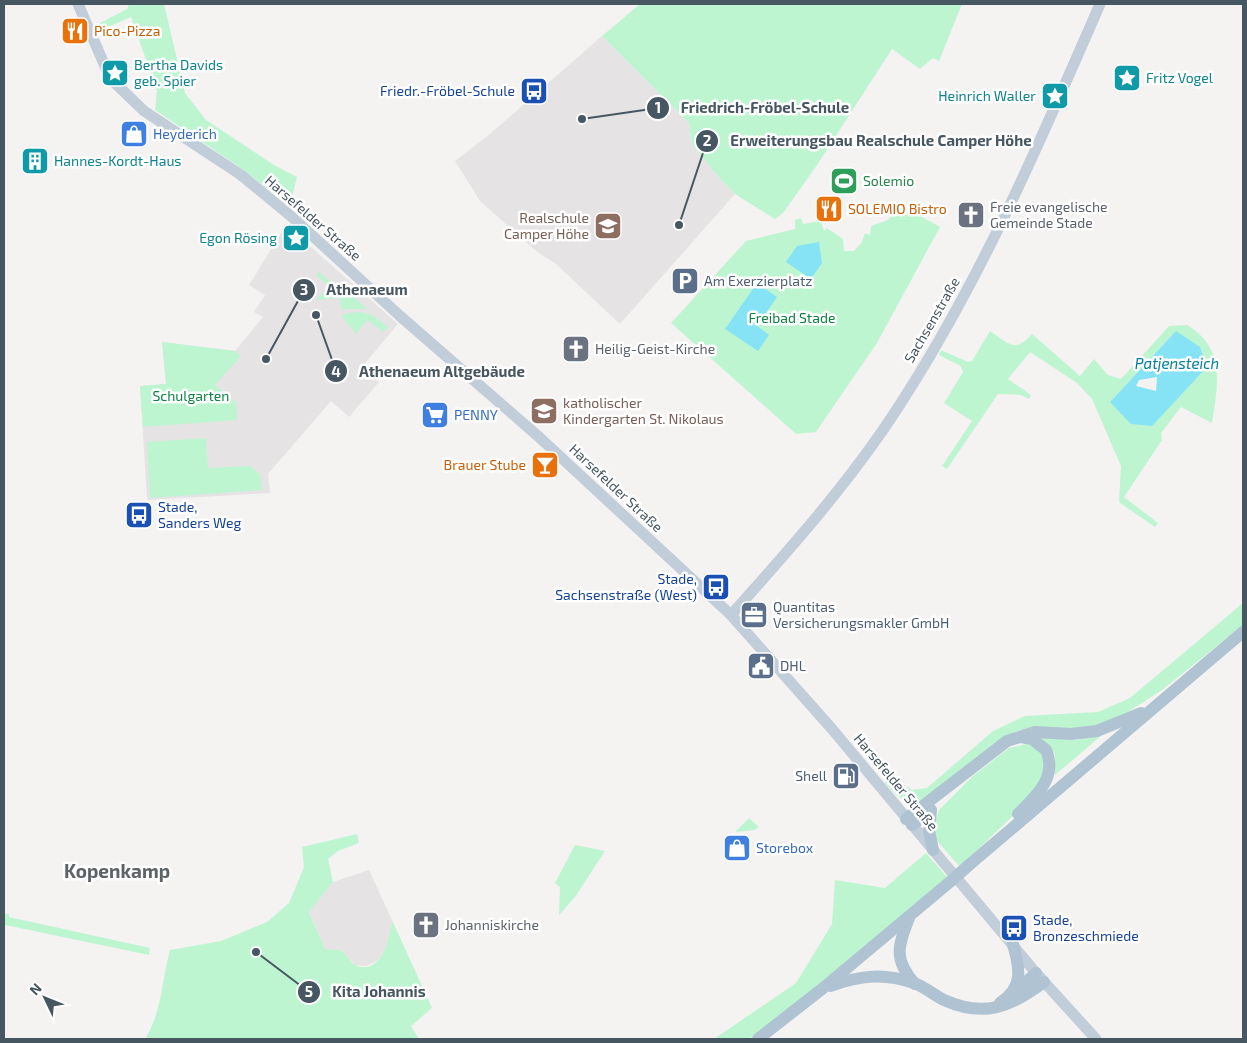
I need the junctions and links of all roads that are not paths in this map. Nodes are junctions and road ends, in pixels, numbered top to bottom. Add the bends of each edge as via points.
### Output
1 (78, 4) edge
2 (1100, 4) edge
3 (731, 615) junction
4 (1243, 632) edge
5 (1157, 706) junction
6 (1021, 737) junction
7 (958, 780) junction
8 (931, 810) junction
9 (909, 822) junction
10 (1010, 830) junction
11 (933, 850) junction
12 (910, 915) junction
13 (1013, 944) junction
14 (1040, 978) junction
15 (916, 984) junction
16 (822, 990) junction
17 (1011, 995) junction
18 (992, 1008) junction
19 (758, 1039) edge
20 (1096, 1039) edge

1 - 3 main road, Harsefelder Straße via 108,73 130,99 241,175 292,217 539,437
2 - 3 main road, Sachsenstraße via 1044,133 993,238 916,379 880,434 802,536
3 - 9 main road, Harsefelder Straße
4 - 5 main road
5 - 6 main road via 1108,729 1071,734 1035,732
5 - 10 main road
6 - 7 main road via 1007,741
6 - 10 main road via 1032,739 1046,750 1050,770 1043,787 1017,815
7 - 8 main road
7 - 9 main road
8 - 9 main road
8 - 11 main road via 929,831
9 - 11 main road, Harsefelder Straße
10 - 12 main road, bridge
11 - 13 main road, Harsefelder Straße
12 - 15 main road via 898,953 905,972
12 - 16 main road
13 - 14 main road, Harsefelder Straße
13 - 17 main road via 1019,969
14 - 17 main road
14 - 18 main road via 1013,1002
14 - 20 main road, Harsefelder Straße
15 - 16 main road via 882,976 865,976
15 - 18 main road via 964,1008
16 - 19 main road
17 - 18 main road

